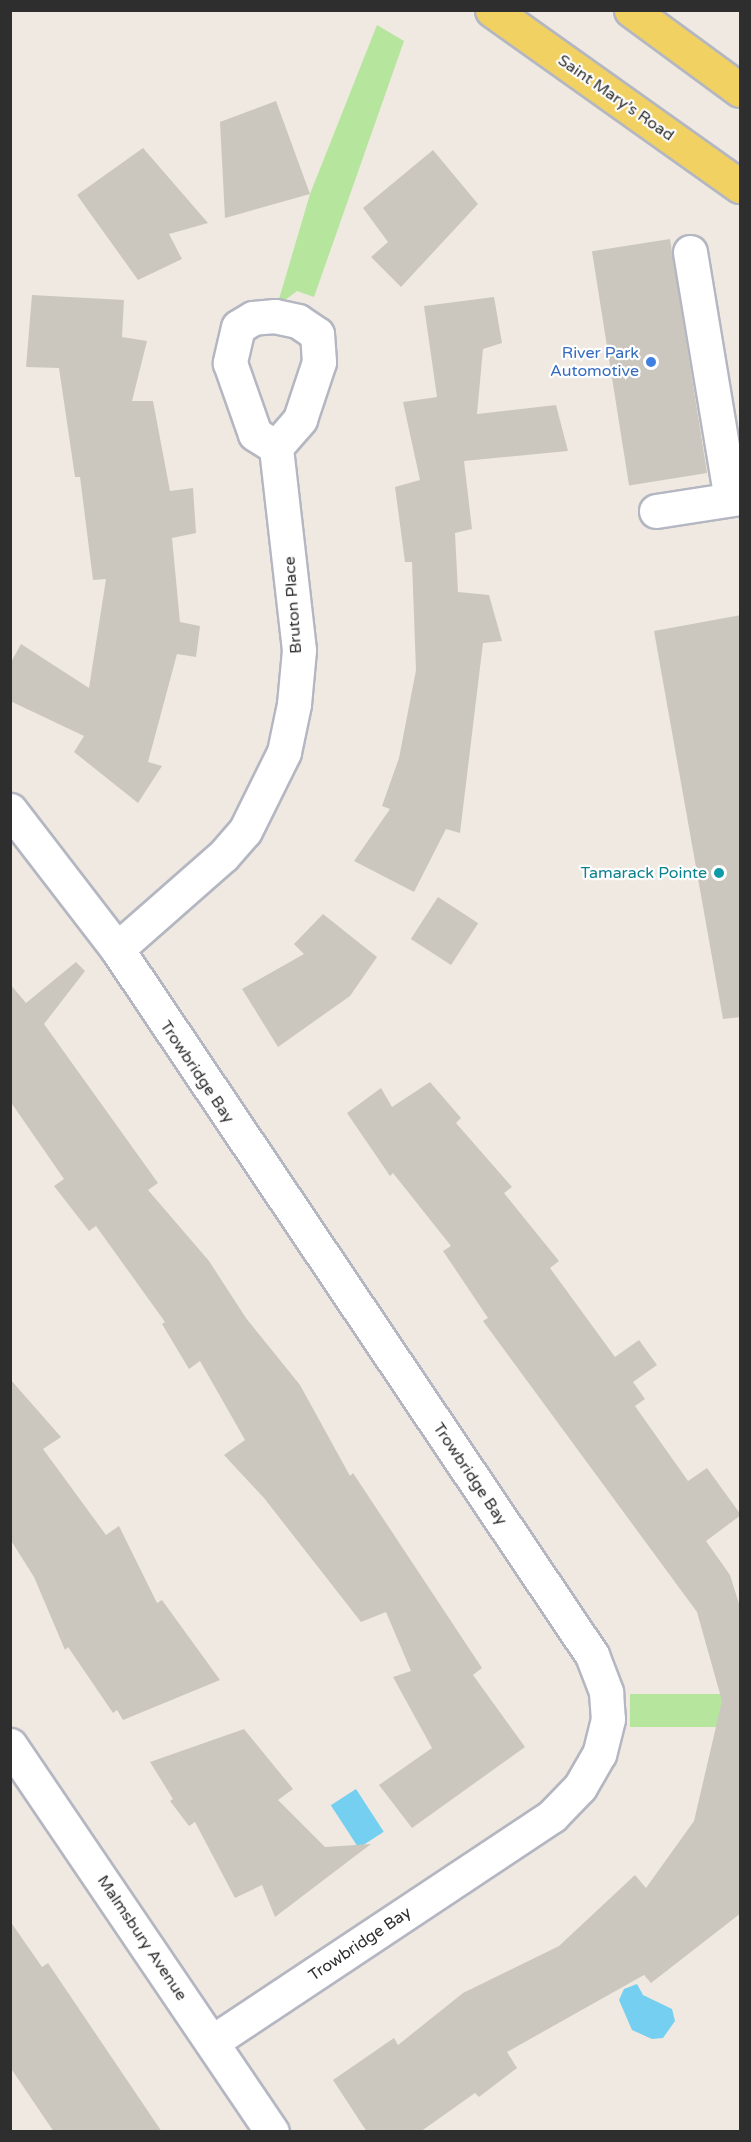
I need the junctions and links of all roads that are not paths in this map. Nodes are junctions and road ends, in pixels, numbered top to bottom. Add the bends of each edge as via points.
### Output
1 (492, 10) edge
2 (631, 10) edge
3 (741, 90) edge
4 (741, 186) edge
5 (690, 252) dead end
6 (276, 447) dead end
7 (736, 498) edge
8 (656, 511) dead end
9 (10, 810) edge
10 (117, 949) junction
11 (10, 1745) edge
12 (212, 2042) junction
13 (272, 2132) edge

1 - 4 main road, Saint Mary’s Road
2 - 3 main road
5 - 7 street
6 - 10 street, Bruton Place via 299,650 284,752 245,831 216,862
7 - 8 street
9 - 10 street, Trowbridge Bay
10 - 12 street, Trowbridge Bay via 592,1655 606,1692 608,1719 599,1754 580,1788 552,1815
11 - 12 street, Malmsbury Avenue
12 - 13 street, Malmsbury Avenue

